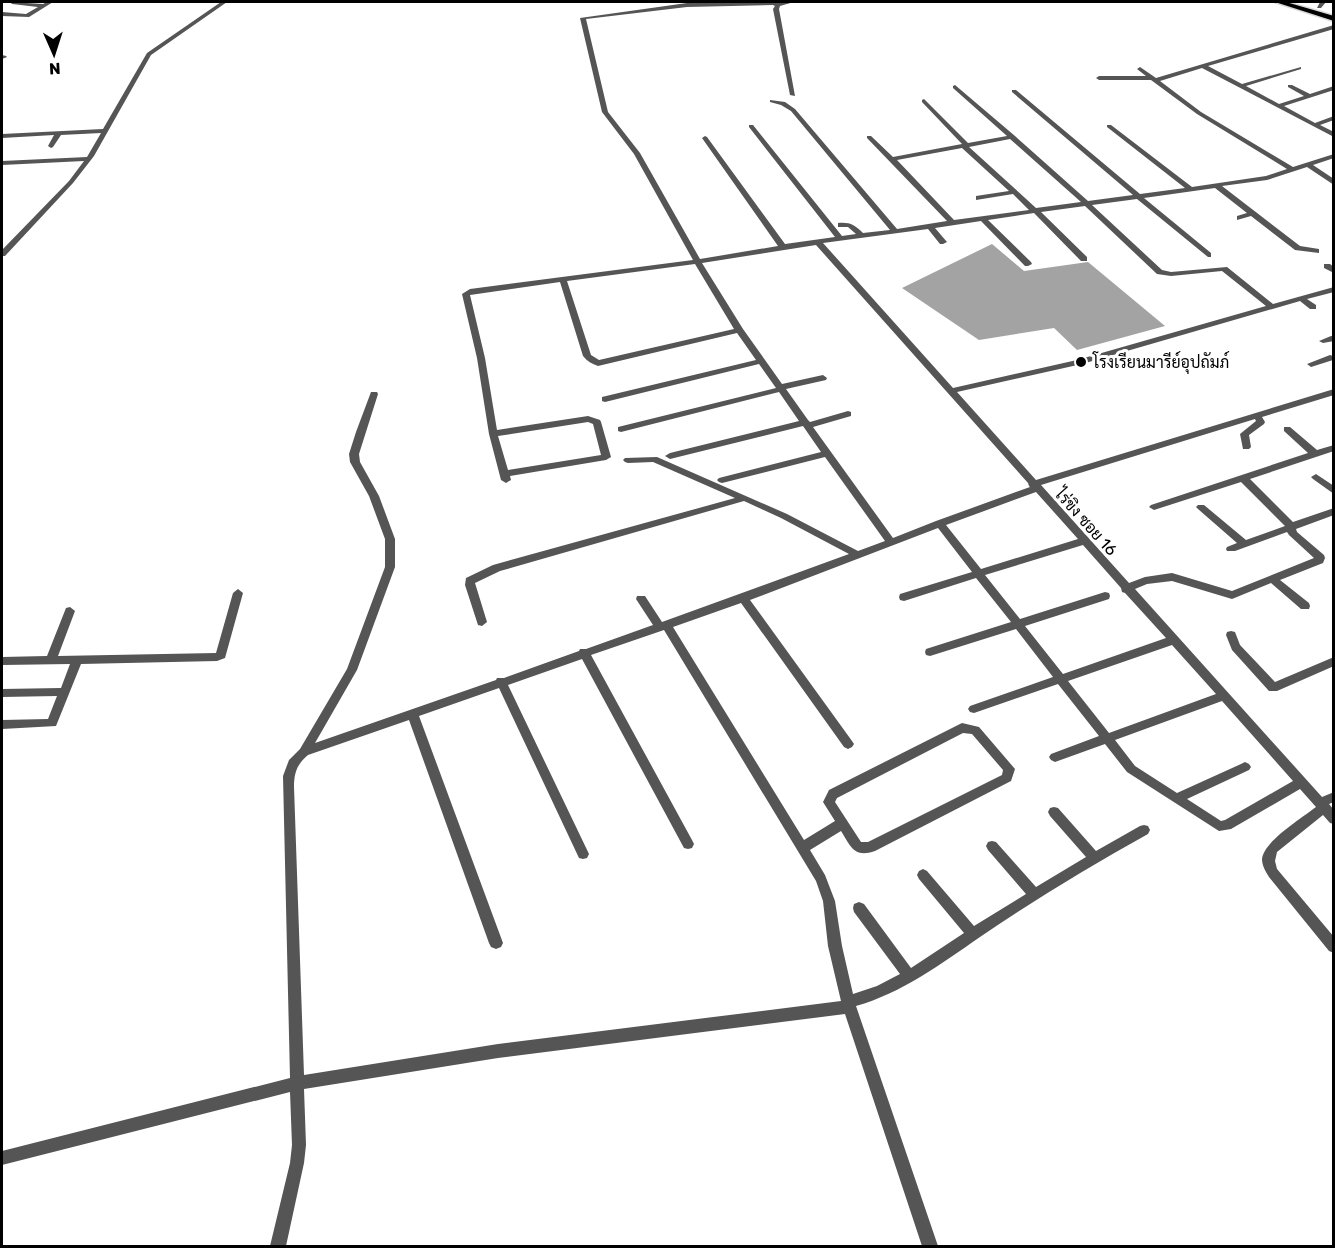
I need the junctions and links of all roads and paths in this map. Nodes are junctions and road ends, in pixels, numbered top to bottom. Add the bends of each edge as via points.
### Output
1 (12, 2) edge
2 (26, 2) edge
3 (50, 2) edge
4 (224, 2) edge
5 (791, 2) edge
6 (1280, 2) edge
7 (1303, 2) edge
8 (775, 3) edge
9 (1321, 4) edge
10 (44, 6) junction
11 (1334, 11) edge
12 (2, 14) edge
13 (1334, 19) edge
14 (1334, 27) edge
15 (1203, 66) junction
16 (1299, 68) dead end
17 (1140, 69) dead end
18 (1099, 78) dead end
19 (1154, 79) junction
20 (1241, 86) junction
21 (1290, 86) dead end
22 (955, 87) dead end
23 (1334, 88) edge
24 (1014, 91) dead end
25 (793, 95) dead end
26 (1310, 96) junction
27 (1195, 97) dead end
28 (1182, 100) junction
29 (772, 101) dead end
30 (924, 101) dead end
31 (1279, 106) junction
32 (1334, 118) edge
33 (1315, 125) junction
34 (751, 126) dead end
35 (1109, 126) dead end
36 (104, 131) junction
37 (59, 133) junction
38 (1334, 135) edge
39 (2, 136) edge
40 (869, 137) dead end
41 (1013, 137) junction
42 (705, 138) dead end
43 (51, 146) dead end
44 (965, 146) junction
45 (1334, 156) edge
46 (89, 159) junction
47 (892, 159) junction
48 (2, 163) edge
49 (1308, 165) junction
50 (1293, 170) junction
51 (1334, 183) edge
52 (1216, 185) junction
53 (1190, 188) junction
54 (1015, 192) junction
55 (1139, 196) junction
56 (979, 198) dead end
57 (1086, 203) junction
58 (1034, 210) junction
59 (1252, 213) junction
60 (982, 218) junction
61 (1240, 218) dead end
62 (952, 223) junction
63 (842, 225) dead end
64 (930, 226) junction
65 (895, 231) junction
66 (862, 236) junction
67 (840, 239) junction
68 (818, 242) junction
69 (943, 242) dead end
70 (783, 247) junction
71 (1316, 251) dead end
72 (2, 254) edge
73 (1208, 255) dead end
74 (1084, 260) dead end
75 (699, 261) junction
76 (1028, 264) dead end
77 (563, 280) junction
78 (1334, 289) edge
79 (1320, 293) junction
80 (1301, 298) junction
81 (1328, 299) dead end
82 (1270, 306) junction
83 (1313, 307) dead end
84 (739, 330) junction
85 (1334, 338) edge
86 (1323, 341) dead end
87 (1322, 352) dead end
88 (1332, 360) edge
89 (762, 362) junction
90 (1311, 364) dead end
91 (823, 378) dead end
92 (782, 388) junction
93 (951, 391) junction
94 (1334, 392) edge
95 (374, 394) dead end
96 (605, 399) dead end
97 (848, 414) dead end
98 (1257, 415) junction
99 (807, 423) junction
100 (621, 429) dead end
101 (1287, 429) dead end
102 (493, 434) junction
103 (1246, 447) dead end
104 (1334, 448) edge
105 (828, 453) junction
106 (1315, 454) junction
107 (670, 456) dead end
108 (628, 460) dead end
109 (1316, 477) dead end
110 (1244, 478) junction
111 (722, 480) dead end
112 (1034, 486) junction
113 (1334, 491) edge
114 (745, 498) junction
115 (1154, 507) dead end
116 (1202, 507) dead end
117 (1334, 510) edge
118 (939, 523) junction
119 (1291, 526) junction
120 (1083, 541) junction
121 (891, 542) junction
122 (1244, 544) junction
123 (1231, 549) dead end
124 (856, 554) junction
125 (977, 573) junction
126 (1272, 579) junction
127 (1126, 589) junction
128 (238, 593) dead end
129 (1105, 596) dead end
130 (903, 597) dead end
131 (743, 598) junction
132 (641, 599) dead end
133 (1305, 606) dead end
134 (70, 611) dead end
135 (482, 622) dead end
136 (1017, 624) junction
137 (663, 626) junction
138 (1230, 635) dead end
139 (1173, 640) junction
140 (584, 652) junction
141 (930, 652) dead end
142 (51, 660) junction
143 (77, 660) junction
144 (2, 661) edge
145 (1334, 661) edge
146 (1061, 679) junction
147 (501, 681) junction
148 (64, 692) junction
149 (2, 693) edge
150 (1224, 696) junction
151 (974, 709) dead end
152 (412, 714) junction
153 (2, 725) edge
154 (1106, 737) junction
155 (848, 744) dead end
156 (304, 752) junction
157 (1055, 757) dead end
158 (1245, 767) dead end
159 (1301, 782) junction
160 (1334, 797) edge
161 (1176, 799) junction
162 (1322, 806) junction
163 (1054, 812) dead end
164 (1334, 819) edge
165 (841, 824) junction
166 (1144, 830) dead end
167 (688, 843) dead end
168 (992, 846) dead end
169 (802, 848) junction
170 (583, 854) dead end
171 (1094, 857) junction
172 (923, 875) dead end
173 (1035, 895) junction
174 (859, 908) dead end
175 (973, 935) junction
176 (496, 943) dead end
177 (1334, 947) edge
178 (908, 975) junction
179 (848, 1004) junction
180 (304, 1082) junction
181 (2, 1158) edge
182 (278, 1246) edge
183 (930, 1246) edge

1 - 2 street
2 - 10 street
3 - 10 street
4 - 36 street via 149,54
5 - 8 street
6 - 13 main road
7 - 9 main road
8 - 25 street
8 - 75 street via 679,6 583,18 603,108 637,153
9 - 11 main road
10 - 12 street via 26,16
14 - 15 street
15 - 19 street
15 - 20 street
16 - 20 street
17 - 19 street
18 - 19 street
19 - 28 street
20 - 31 street
21 - 26 street
22 - 41 street
23 - 26 street
24 - 55 street
26 - 31 street
27 - 28 street
28 - 50 street
29 - 65 street via 793,110
30 - 44 street
31 - 33 street
32 - 33 street
33 - 38 street
34 - 67 street
35 - 53 street
36 - 37 street
36 - 46 street
37 - 39 street
37 - 43 street
40 - 47 street
41 - 44 street
41 - 57 street
42 - 70 street
44 - 47 street
44 - 54 street
45 - 49 street
46 - 48 street
46 - 72 street
47 - 62 street
49 - 50 street
49 - 51 street
50 - 52 street
52 - 53 street
52 - 59 street
53 - 55 street
54 - 56 street
54 - 58 street
55 - 57 street
55 - 73 street
57 - 58 street
57 - 82 street via 1160,272 1224,269
58 - 60 street
58 - 74 street
59 - 61 street
59 - 71 street via 1298,248
60 - 62 street
60 - 76 street
62 - 64 street
63 - 66 street via 850,225
64 - 65 street
64 - 69 street
65 - 66 street
66 - 67 street
67 - 68 street
68 - 70 street
68 - 93 street, ไร่ขิง ซอย 16
70 - 75 street
75 - 77 street
75 - 84 street
77 - 84 street via 587,356 593,362
77 - 102 street via 466,294
78 - 79 street
79 - 80 street
79 - 81 street
80 - 82 street
80 - 83 street
82 - 93 street via 1079,362
84 - 89 street
85 - 86 street
87 - 88 street
88 - 90 street
89 - 92 street
89 - 96 street
91 - 92 street
92 - 99 street
92 - 100 street
93 - 112 street, ไร่ขิง ซอย 16
94 - 98 street
95 - 156 street via 354,454 390,539 390,567 352,670
97 - 99 street
98 - 103 street via 1261,422 1244,434
98 - 112 street
99 - 105 street
99 - 107 street
101 - 106 street
102 - 102 street via 588,419 597,422 606,457 505,477
104 - 106 street
105 - 111 street
105 - 121 street
106 - 110 street
108 - 114 street via 654,459
109 - 113 street
110 - 115 street
110 - 119 street
112 - 118 street
112 - 120 street, ไร่ขิง ซอย 16
114 - 124 street
114 - 135 street via 475,577 470,585
116 - 122 street
117 - 119 street
118 - 121 street
118 - 125 street
119 - 122 street
119 - 126 street via 1292,533 1320,558
120 - 125 street
120 - 127 street, ไร่ขิง ซอย 16
121 - 124 street
122 - 123 street
124 - 131 street
125 - 130 street
125 - 136 street
126 - 127 street via 1229,596 1172,577
126 - 133 street
127 - 139 street, ไร่ขิง ซอย 16
128 - 143 street via 221,655 217,657
129 - 136 street
131 - 137 street
131 - 155 street
132 - 137 street
134 - 142 street
136 - 141 street
136 - 146 street
137 - 140 street
137 - 169 street
138 - 145 street via 1272,688
139 - 146 street
139 - 150 street, ไร่ขิง ซอย 16
140 - 147 street
140 - 167 street
142 - 143 street
142 - 144 street
143 - 148 street
146 - 151 street
146 - 154 street
147 - 152 street
147 - 170 street
148 - 149 street
148 - 153 street via 52,723
150 - 154 street
150 - 159 street, ไร่ขิง ซอย 16
152 - 156 street
152 - 176 street
154 - 157 street
154 - 161 street via 1131,769
156 - 180 street via 293,760 288,777
158 - 161 street
159 - 161 street via 1220,826
159 - 162 street, ไร่ขิง ซอย 16
160 - 162 street
162 - 164 street, ไร่ขิง ซอย 16
162 - 177 street via 1273,848 1268,864
163 - 171 street
165 - 165 street via 857,846 871,847 1007,777 1009,770 975,730 962,728 833,794 829,802
165 - 169 street
166 - 171 street
168 - 173 street
169 - 179 street via 829,901
171 - 173 street
172 - 175 street
173 - 175 street
174 - 178 street
175 - 178 street
178 - 179 street
179 - 180 street via 498,1051
179 - 183 street
180 - 181 street
180 - 182 street via 297,1163

